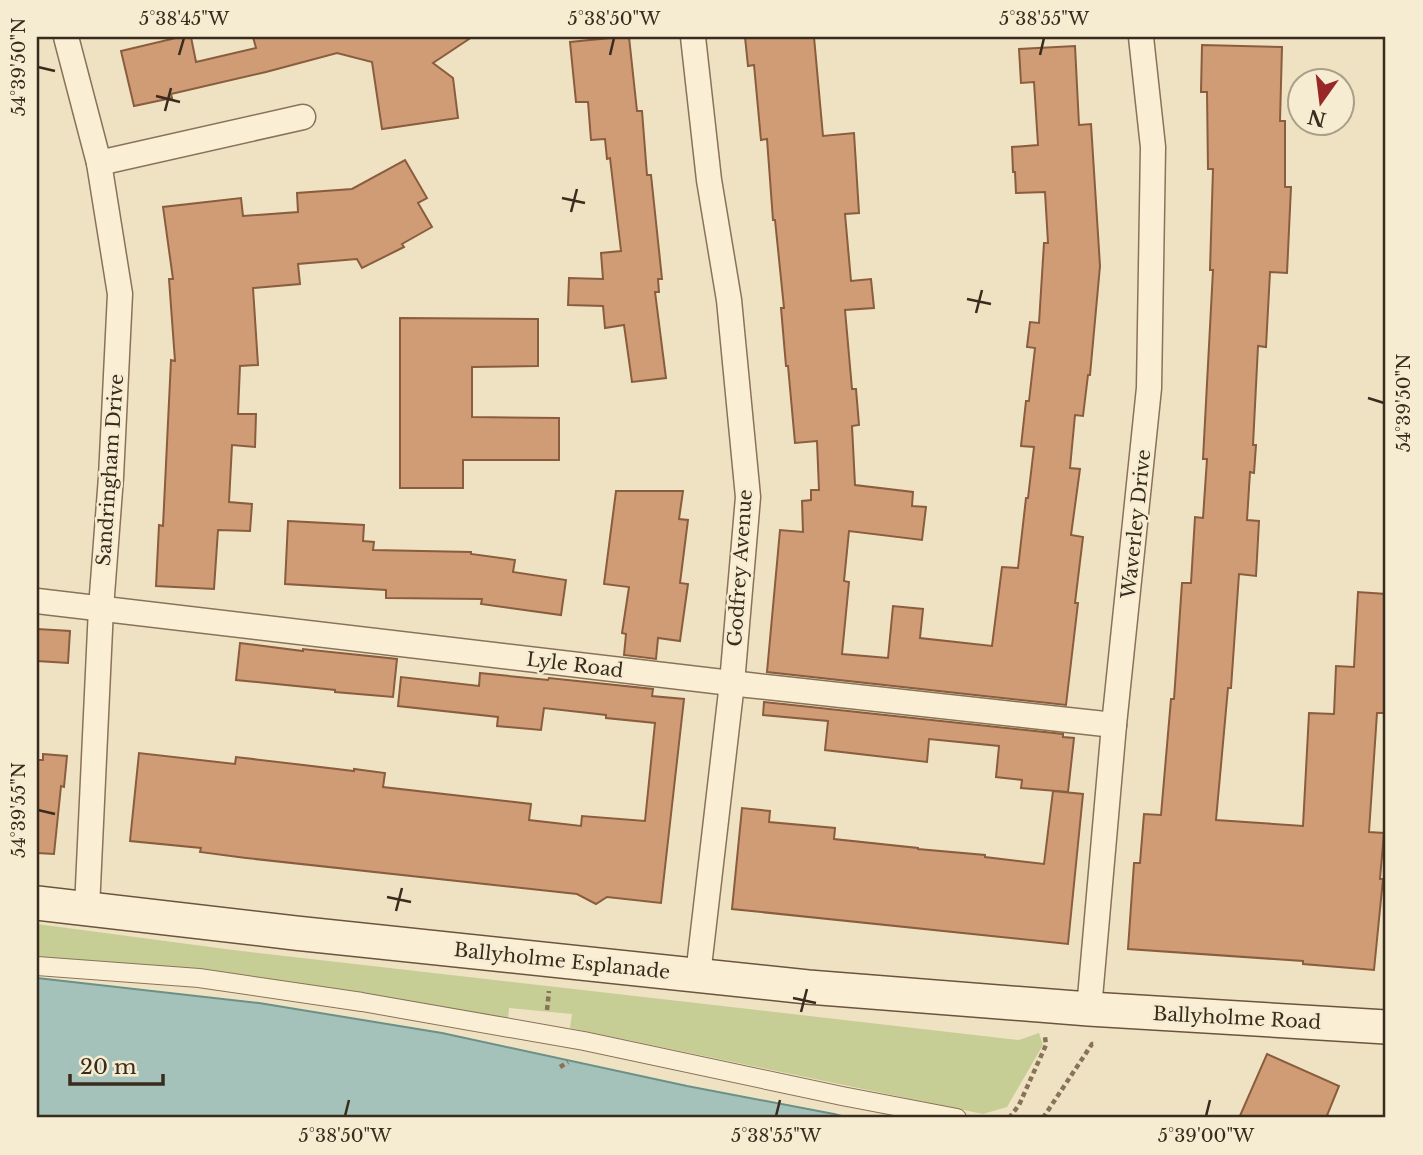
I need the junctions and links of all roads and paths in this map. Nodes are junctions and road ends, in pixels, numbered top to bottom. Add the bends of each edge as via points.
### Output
1 (66, 37) edge
2 (693, 37) edge
3 (1141, 37) edge
4 (303, 117) dead end
5 (99, 163) junction
6 (37, 601) edge
7 (101, 608) junction
8 (732, 683) junction
9 (1114, 725) junction
10 (37, 902) edge
11 (87, 908) junction
12 (553, 961) junction
13 (37, 966) edge
14 (698, 975) junction
15 (1088, 1009) junction
16 (1386, 1027) edge
17 (512, 1028) junction
18 (1104, 1044) dead end
19 (1046, 1045) dead end
20 (957, 1118) edge
21 (1009, 1118) edge
22 (1043, 1118) edge

1 - 5 street, Sandringham Drive
2 - 8 street, Godfrey Avenue via 709,180 729,300 747,497
3 - 9 street, Waverley Drive via 1153,147 1149,388
4 - 5 street
5 - 7 street, Sandringham Drive via 120,294
6 - 7 street, Lyle Road
7 - 8 street, Lyle Road
7 - 11 street, Sandringham Drive
8 - 9 street, Lyle Road
8 - 14 street, Godfrey Avenue
9 - 15 street, Waverley Drive
10 - 11 main road, Ballyholme Esplanade
11 - 12 main road, Ballyholme Esplanade
12 - 14 main road, Ballyholme Esplanade
12 - 17 path via 545,1020 530,1018
13 - 17 street via 199,978
14 - 15 main road, Ballyholme Esplanade
15 - 16 main road, Ballyholme Road
17 - 20 street
18 - 22 path via 1092,1044
19 - 21 path

